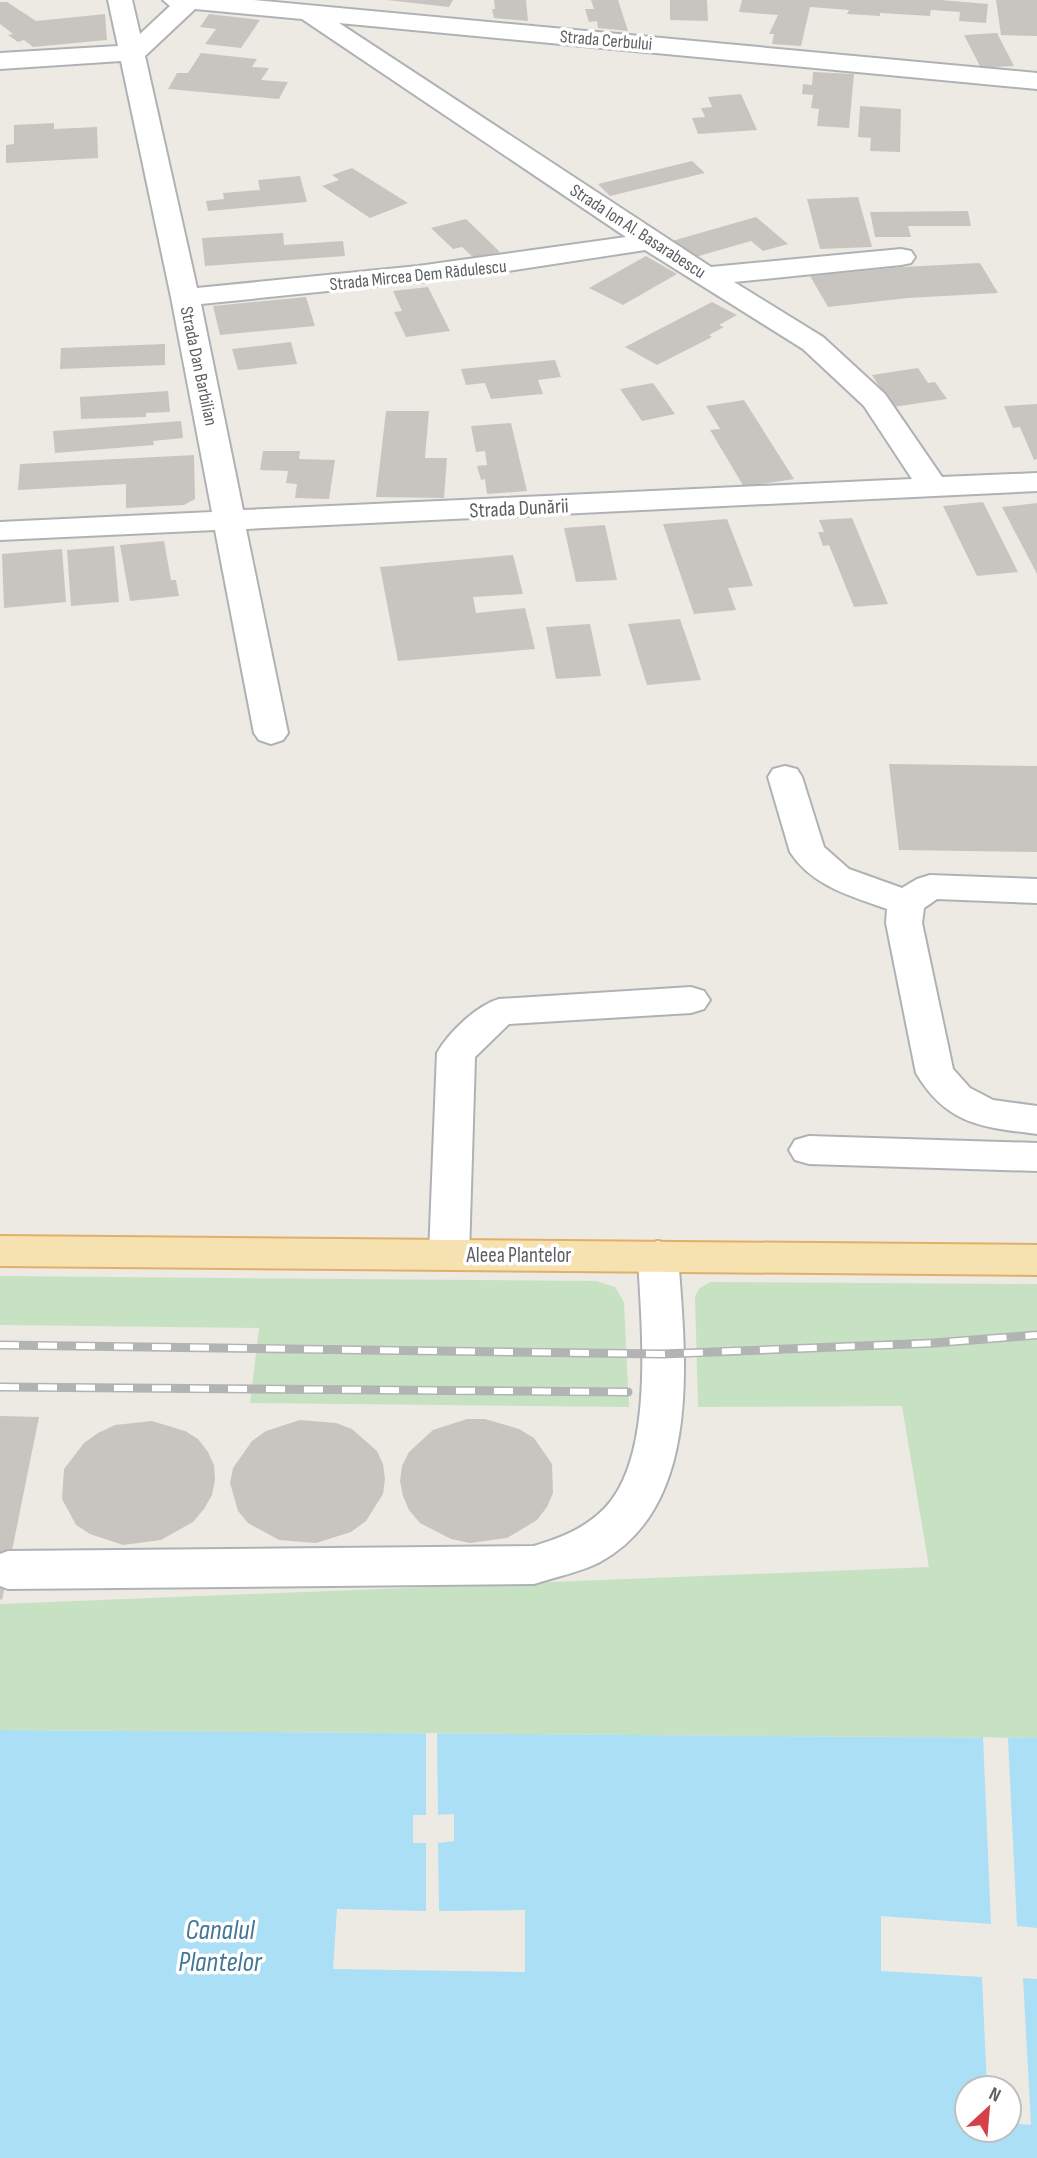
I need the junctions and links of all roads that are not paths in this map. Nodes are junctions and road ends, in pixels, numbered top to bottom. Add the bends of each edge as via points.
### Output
1 (120, 0) edge
2 (186, 0) edge
3 (306, 12) junction
4 (133, 53) junction
5 (0, 61) edge
6 (1037, 81) edge
7 (650, 241) junction
8 (901, 257) dead end
9 (706, 276) junction
10 (185, 297) junction
11 (1037, 482) edge
12 (934, 488) junction
13 (231, 521) junction
14 (0, 531) edge
15 (271, 733) dead end
16 (785, 777) dead end
17 (1037, 891) edge
18 (906, 903) junction
19 (691, 1000) dead end
20 (1036, 1138) edge
21 (808, 1150) dead end
22 (0, 1251) edge
23 (449, 1255) junction
24 (659, 1256) junction
25 (1037, 1260) edge
26 (8, 1570) dead end

1 - 4 street, Strada Dan Barbilian
2 - 3 street, Strada Cerbului
2 - 4 street
3 - 6 street, Strada Cerbului
3 - 7 street, Strada Ion Al. Basarabescu
4 - 5 street
4 - 10 street, Strada Dan Barbilian
7 - 9 street, Strada Ion Al. Basarabescu
7 - 10 street, Strada Mircea Dem Rădulescu via 445,273
8 - 9 street
9 - 12 street, Strada Ion Al. Basarabescu via 813,343 843,370 875,400
10 - 13 street, Strada Dan Barbilian
11 - 12 street, Strada Dunării
12 - 13 street, Strada Dunării
13 - 14 street, Strada Dunării
13 - 15 street, Strada Dan Barbilian
16 - 18 street via 808,852 836,877
17 - 18 street via 930,887
18 - 20 street via 904,923 935,1073 956,1098
19 - 23 street via 499,1012 456,1053
20 - 21 street
22 - 23 main road, Aleea Plantelor
23 - 24 main road, Aleea Plantelor
24 - 25 main road, Aleea Plantelor
24 - 26 street via 664,1407 659,1443 632,1508 614,1530 590,1548 534,1565

